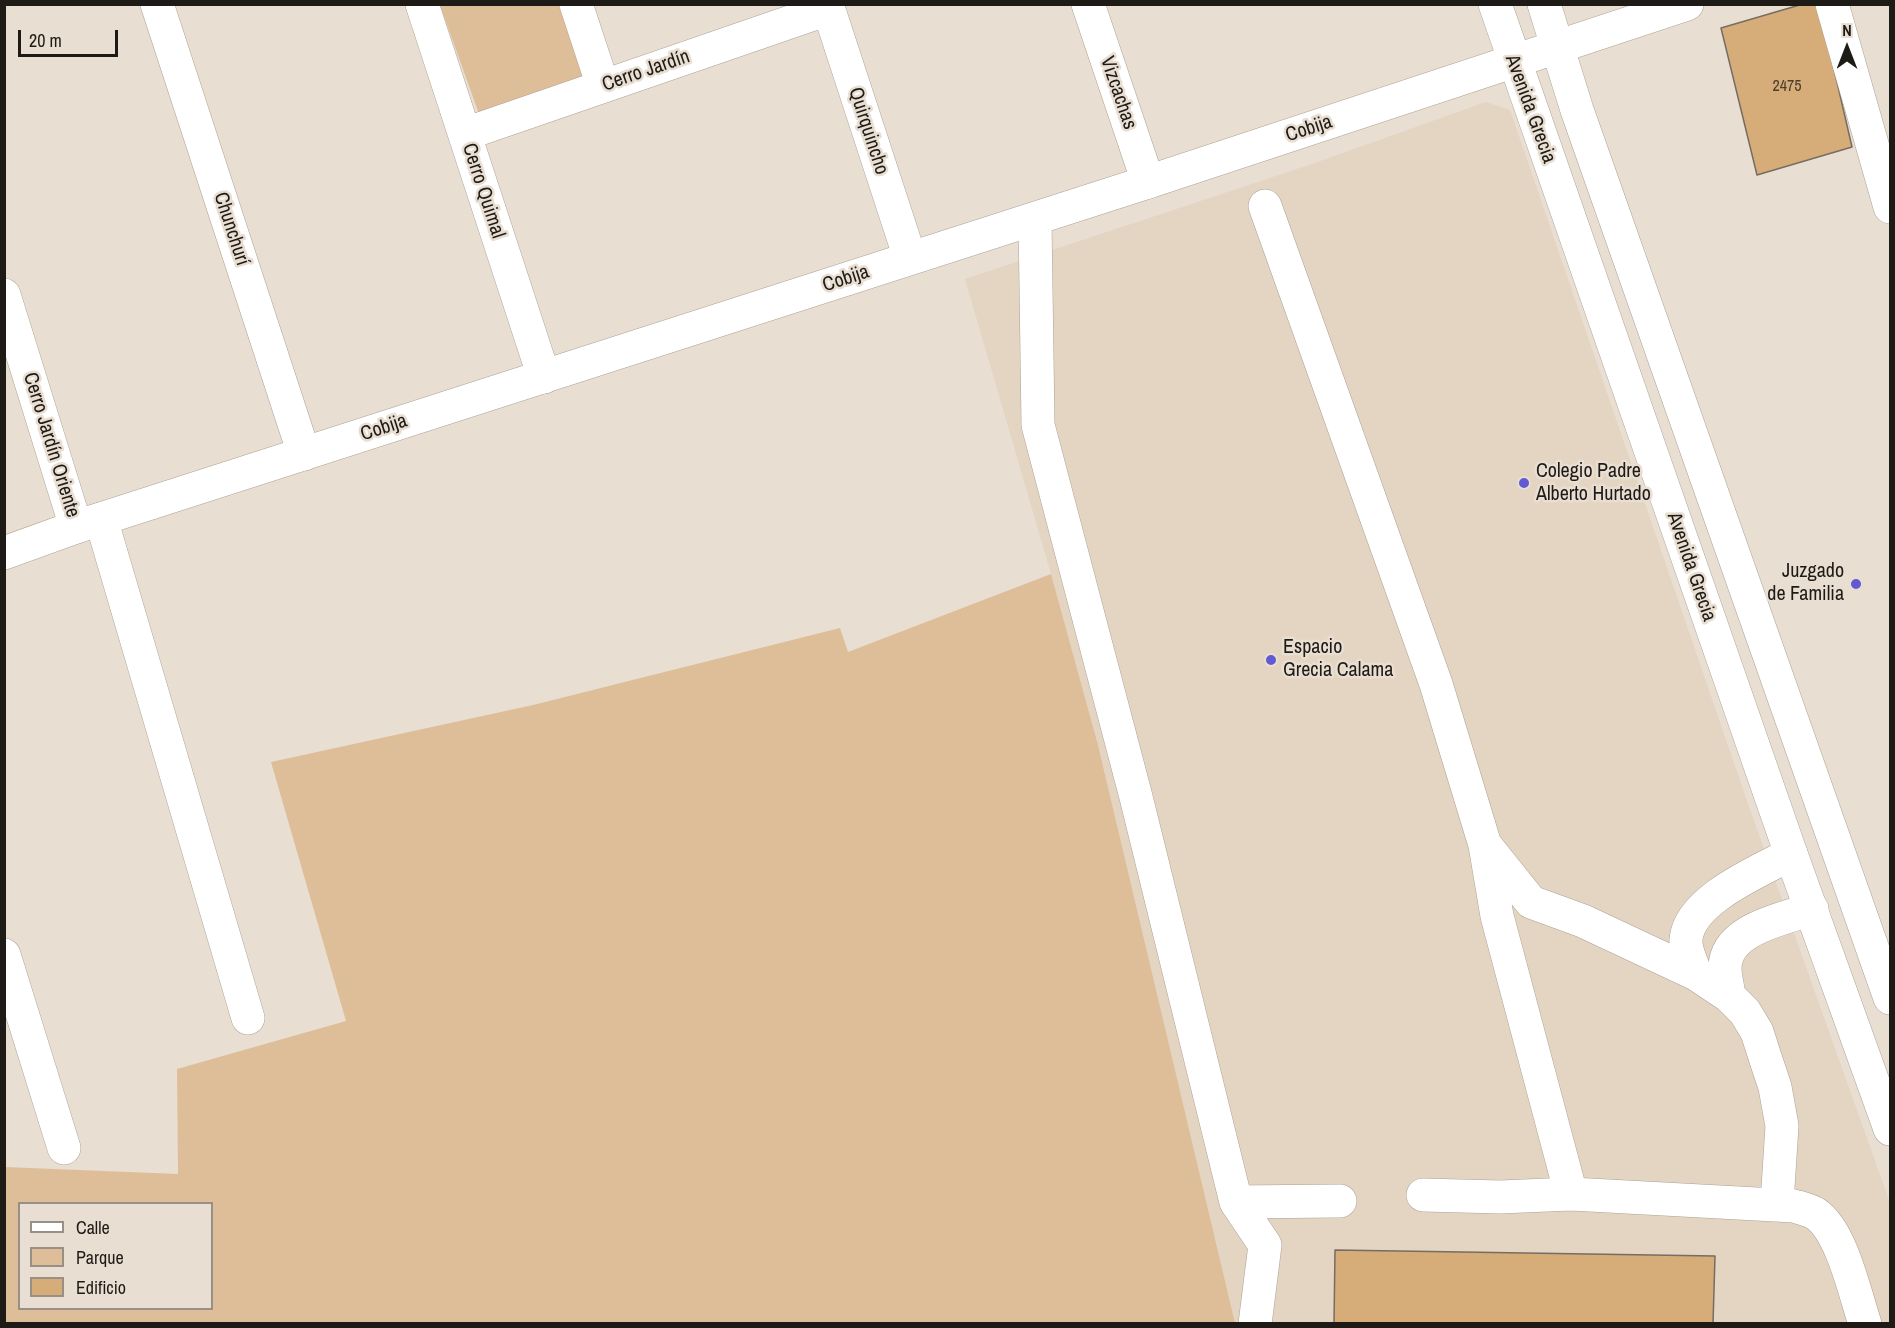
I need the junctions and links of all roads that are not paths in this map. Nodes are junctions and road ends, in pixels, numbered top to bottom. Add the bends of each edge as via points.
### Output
1 (158, 4) edge
2 (422, 4) edge
3 (576, 4) edge
4 (1088, 4) edge
5 (1494, 4) edge
6 (1544, 4) edge
7 (1688, 4) edge
8 (1832, 4) edge
9 (827, 7) edge
10 (1557, 48) junction
11 (1514, 62) junction
12 (603, 86) junction
13 (465, 134) junction
14 (1148, 182) junction
15 (1265, 206) dead end
16 (1890, 207) edge
17 (1035, 219) junction
18 (910, 258) junction
19 (6, 302) edge
20 (544, 377) junction
21 (304, 454) junction
22 (89, 523) junction
23 (4, 553) edge
24 (1485, 845) junction
25 (1791, 854) junction
26 (1812, 909) junction
27 (4, 955) edge
28 (1696, 974) junction
29 (1729, 996) junction
30 (1890, 998) edge
31 (248, 1018) dead end
32 (18, 1041) edge
33 (1890, 1129) edge
34 (64, 1148) dead end
35 (1571, 1194) junction
36 (1424, 1195) dead end
37 (1340, 1201) dead end
38 (1236, 1202) junction
39 (1777, 1203) junction
40 (1255, 1323) edge
41 (1865, 1323) edge

1 - 21 main road, Chunchurí
2 - 13 main road, Cerro Quimal
3 - 12 main road
4 - 14 main road, Vizcachas
5 - 11 main road, Avenida Grecia
6 - 10 main road
7 - 10 main road, Cobija
8 - 16 main road
9 - 12 main road, Cerro Jardín
9 - 18 main road, Quirquincho
10 - 11 main road, Cobija
10 - 30 main road
11 - 14 main road, Cobija
11 - 25 main road, Avenida Grecia
12 - 13 main road, Cerro Jardín
13 - 20 main road, Cerro Quimal
14 - 17 main road, Cobija
15 - 24 main road via 1436,684
17 - 18 main road, Cobija
17 - 38 main road via 1038,425 1136,797
18 - 20 main road, Cobija
19 - 22 main road, Cerro Jardín Oriente
20 - 21 main road, Cobija
21 - 22 main road, Cobija
22 - 23 main road, Cobija
22 - 31 main road, Cerro Jardín Oriente
24 - 28 main road via 1531,902 1583,921
24 - 35 main road via 1497,916
25 - 26 main road, Avenida Grecia
25 - 28 main road via 1704,905 1686,938
26 - 29 main road via 1757,928 1732,946 1725,967
26 - 33 main road, Avenida Grecia
27 - 32 main road
28 - 29 main road
29 - 39 main road via 1757,1032 1775,1087 1782,1125
32 - 34 main road
35 - 36 main road
35 - 39 main road
37 - 38 main road
38 - 40 main road via 1265,1245
39 - 41 main road via 1815,1214 1829,1227

